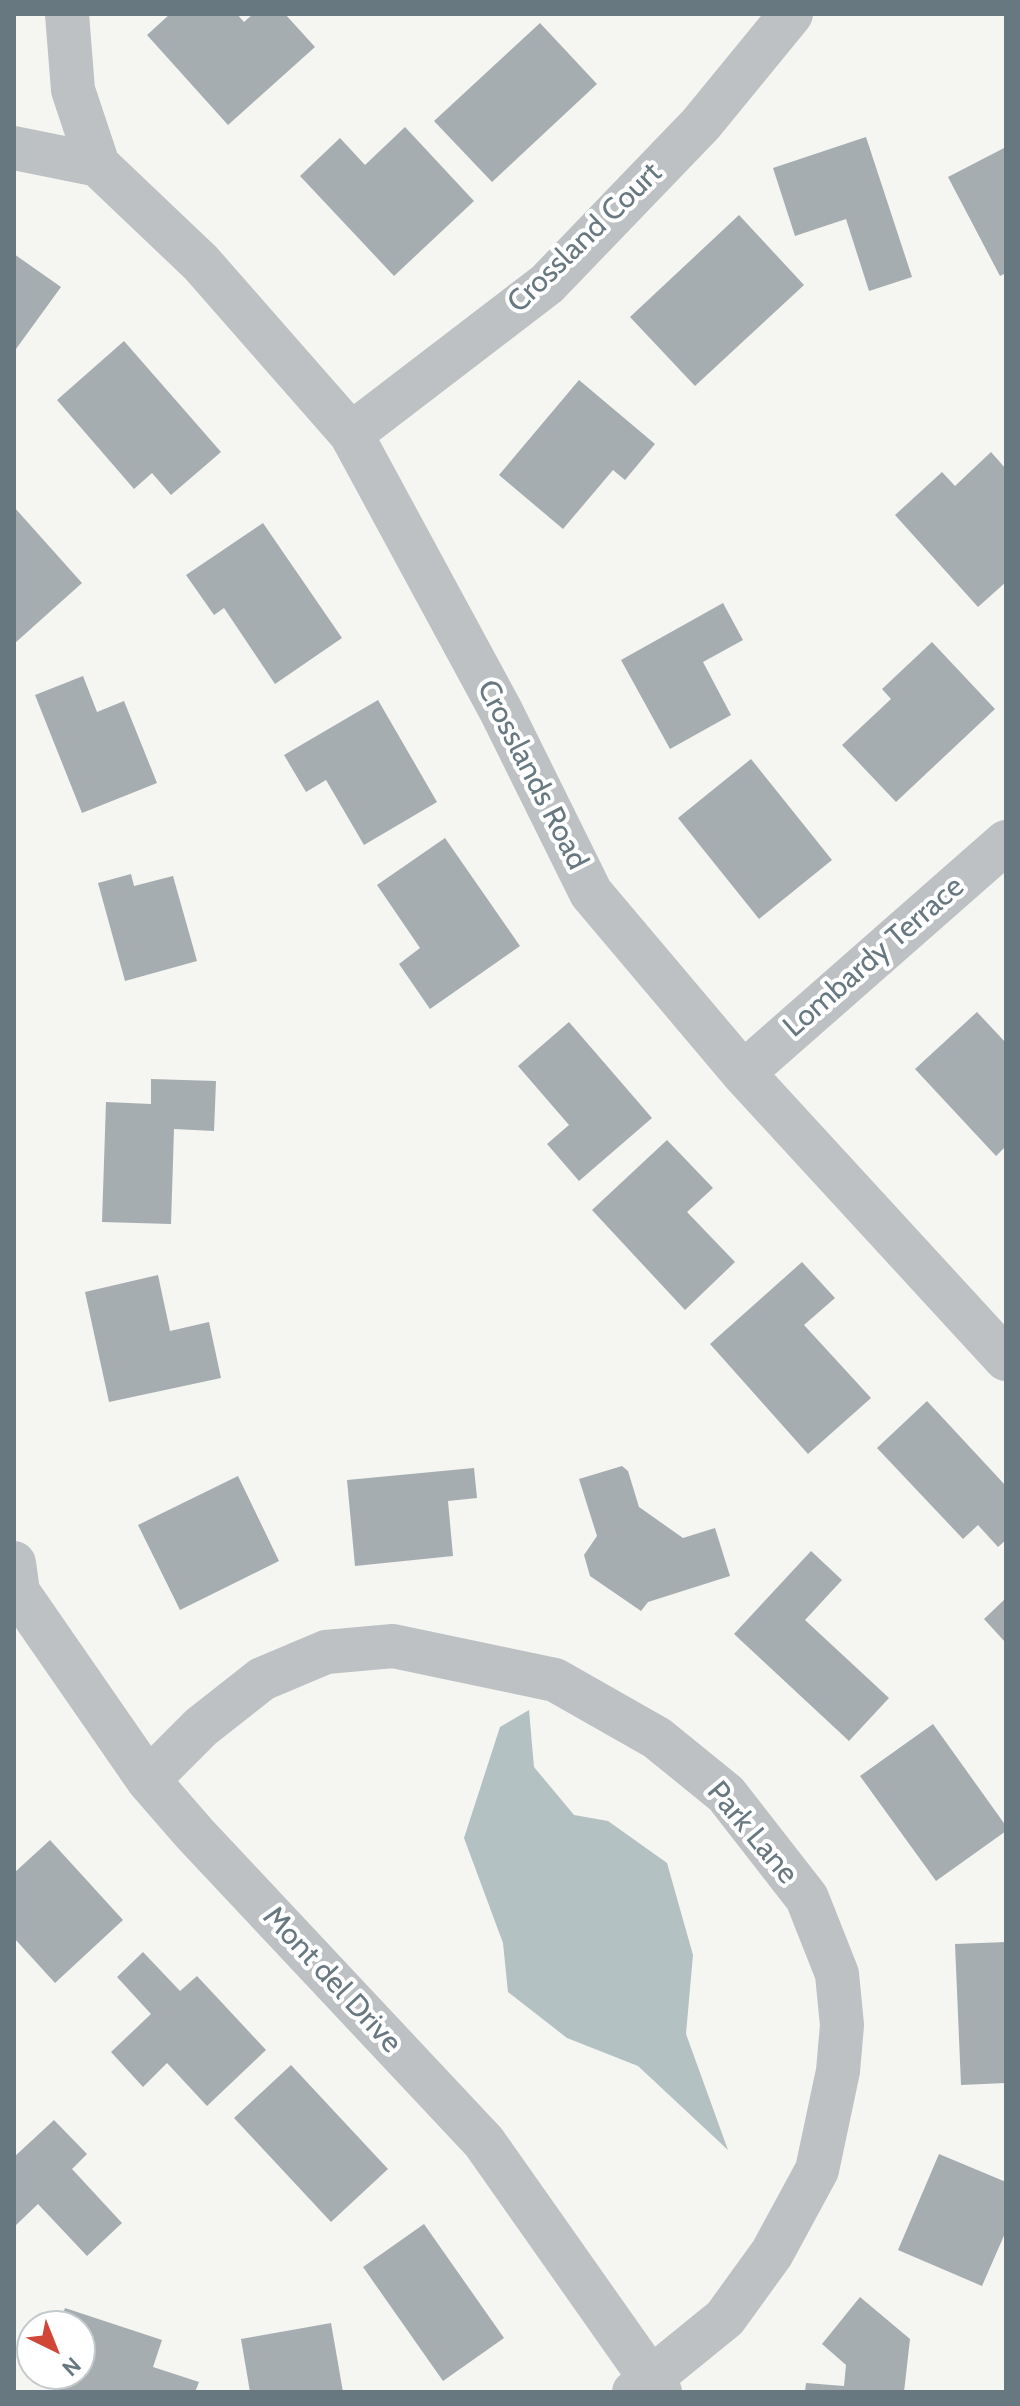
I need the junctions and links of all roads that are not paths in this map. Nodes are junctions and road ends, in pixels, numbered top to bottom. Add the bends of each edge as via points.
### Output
1 (67, 14) edge
2 (791, 14) edge
3 (14, 148) edge
4 (98, 165) junction
5 (351, 434) junction
6 (1006, 842) edge
7 (743, 1073) junction
8 (1006, 1359) edge
9 (14, 1563) edge
10 (148, 1780) junction
11 (648, 2388) edge

1 - 4 street, Crosslands Road via 73,90
2 - 5 street, Crossland Court via 701,124 547,284
3 - 4 street
4 - 5 street, Crosslands Road via 201,263
5 - 7 street, Crosslands Road via 501,711 591,893
6 - 7 street, Lombardy Terrace
7 - 8 street, Crosslands Road
9 - 10 street, Mont del Drive via 18,1592
10 - 11 street, Mont del Drive via 484,2142
10 - 11 street, Park Lane via 201,1727 262,1679 326,1652 393,1646 555,1680 657,1738 726,1794 807,1898 837,1974 842,2025 838,2071 817,2170 772,2253 725,2318

